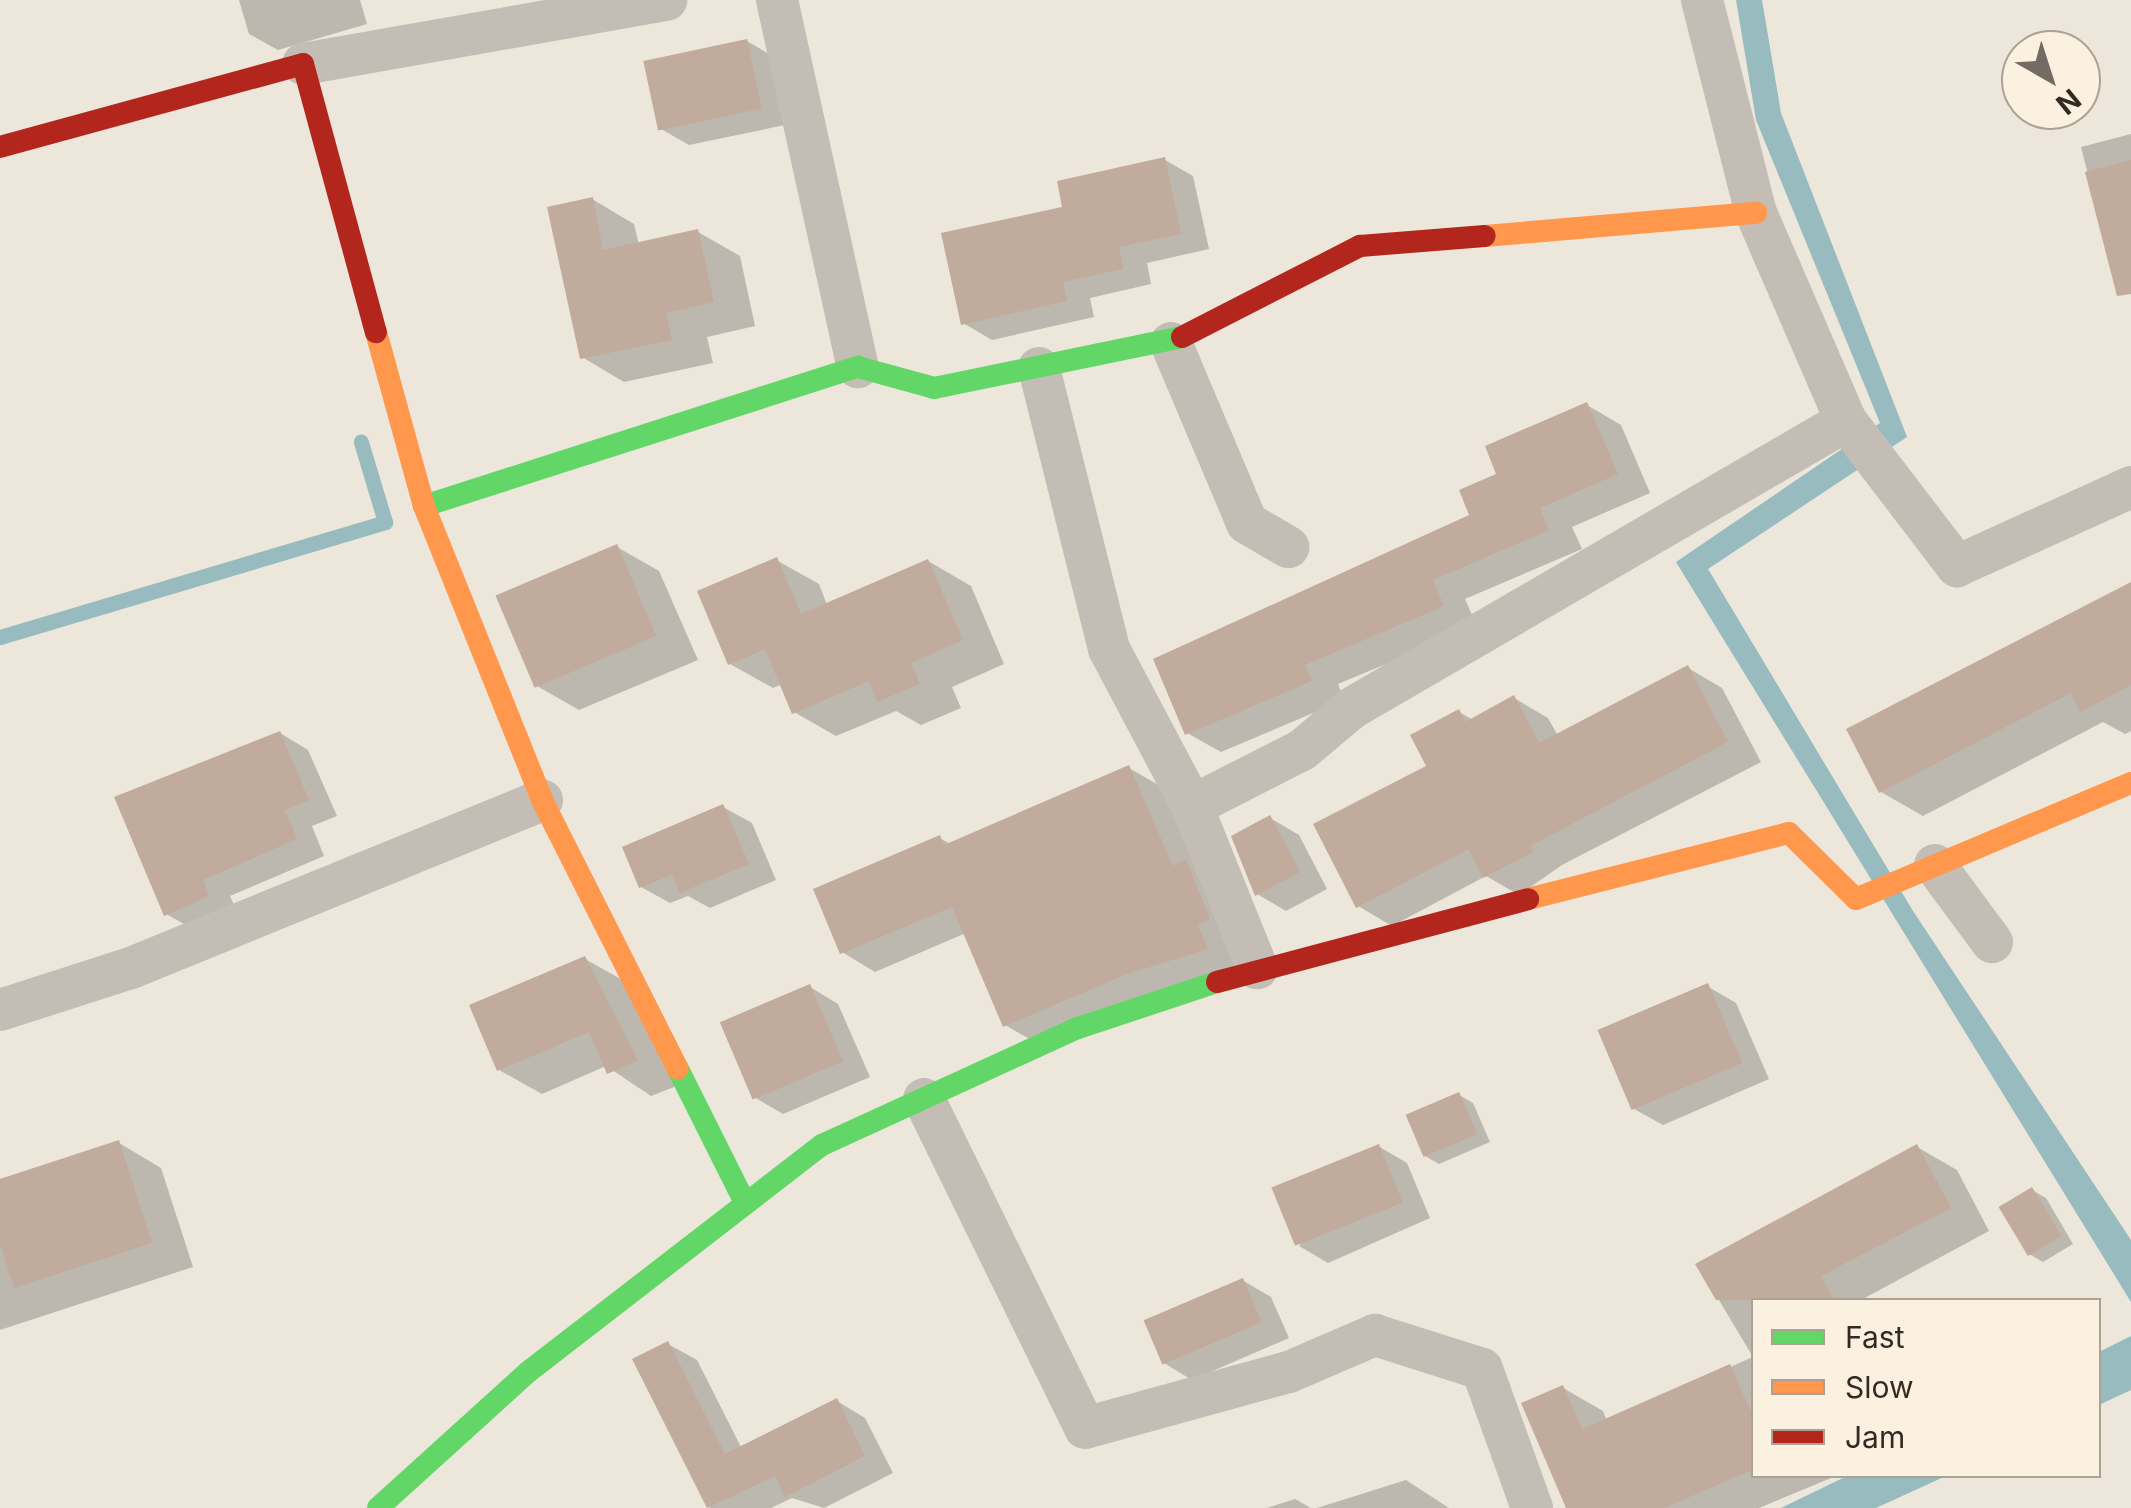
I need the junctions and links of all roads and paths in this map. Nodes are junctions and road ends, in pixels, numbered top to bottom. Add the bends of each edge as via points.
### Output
1 (666, 0) edge
2 (777, 0) edge
3 (1702, 0) edge
4 (303, 64) junction
5 (0, 148) edge
6 (1756, 213) junction
7 (1171, 342) junction
8 (858, 367) junction
9 (1039, 368) junction
10 (1846, 422) junction
11 (2131, 487) edge
12 (424, 506) junction
13 (1288, 547) dead end
14 (2131, 783) edge
15 (542, 800) junction
16 (1192, 806) junction
17 (1925, 870) junction
18 (1992, 942) dead end
19 (1256, 968) junction
20 (0, 1010) edge
21 (924, 1099) junction
22 (744, 1201) junction
23 (378, 1508) edge
24 (1532, 1508) edge

1 - 4 street
2 - 8 street
3 - 6 street
4 - 5 street
4 - 12 street
6 - 7 street via 1360,246
6 - 10 street
7 - 9 street
7 - 13 street via 1246,523
8 - 9 street via 934,388
8 - 12 street
9 - 16 street via 1108,649
10 - 11 street via 1957,566
10 - 16 street via 1352,708 1302,750
12 - 15 street
14 - 17 street
15 - 20 street via 131,968
15 - 22 street
16 - 19 street
17 - 18 street
17 - 19 street via 1856,899 1789,833
19 - 21 street via 1078,1028
21 - 22 street via 822,1144
21 - 24 street via 1085,1428 1288,1372 1375,1335 1482,1369
22 - 23 street via 528,1372

